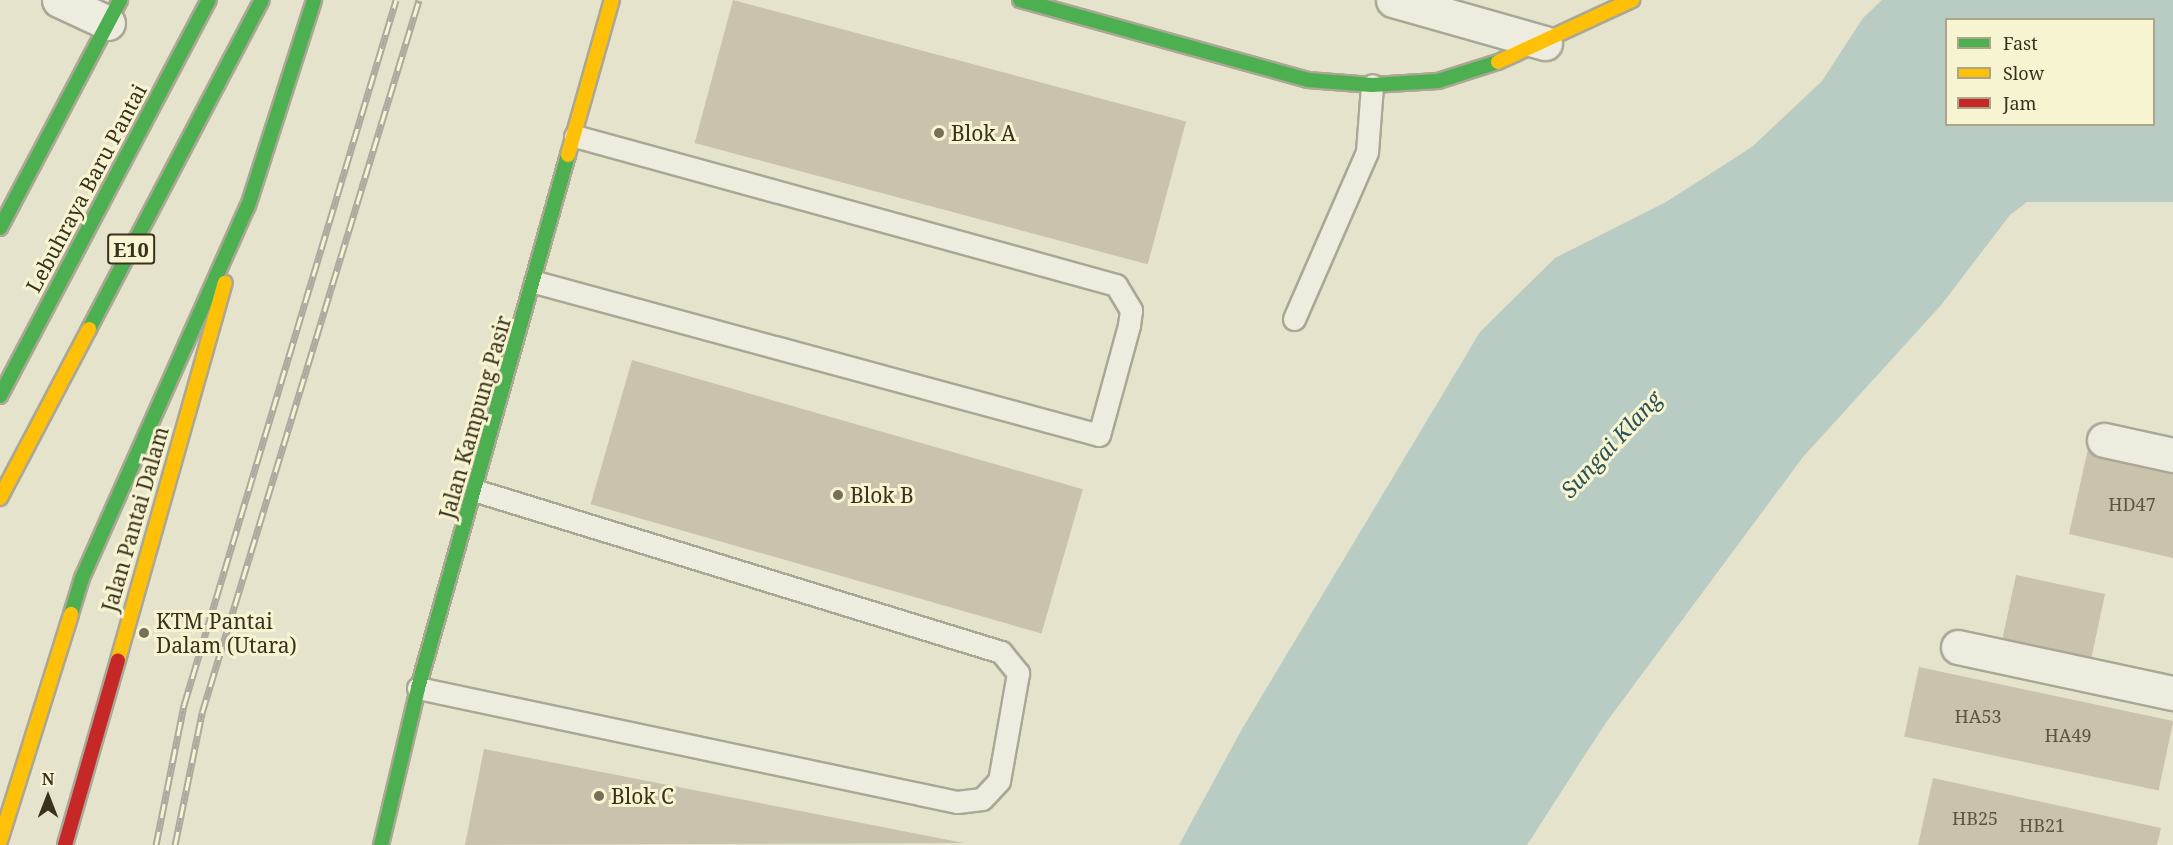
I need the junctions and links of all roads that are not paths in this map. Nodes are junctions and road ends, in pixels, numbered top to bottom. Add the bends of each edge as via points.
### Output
1 (59, 0) edge
2 (209, 0) edge
3 (262, 0) edge
4 (314, 0) edge
5 (612, 0) edge
6 (1020, 0) edge
7 (1393, 0) edge
8 (1632, 0) edge
9 (114, 12) edge
10 (1545, 43) junction
11 (1372, 86) junction
12 (575, 136) junction
13 (248, 206) junction
14 (0, 228) edge
15 (535, 282) junction
16 (1294, 319) dead end
17 (0, 396) edge
18 (2104, 440) dead end
19 (2173, 455) edge
20 (477, 491) junction
21 (0, 498) edge
22 (1958, 647) dead end
23 (418, 688) junction
24 (2173, 693) edge
25 (0, 841) edge
26 (65, 845) edge
27 (381, 845) edge

1 - 9 street
2 - 17 main road, Lebuhraya Baru Pantai / E10
3 - 21 main road, E10
4 - 13 main road
5 - 12 main road, Jalan Kampung Pasir
6 - 11 main road via 1308,80
7 - 10 street
8 - 10 main road
9 - 14 main road
10 - 11 main road via 1486,68 1438,81
11 - 16 lane via 1368,153
12 - 15 main road, Jalan Kampung Pasir
12 - 15 lane via 1116,285 1131,310 1130,325 1099,435
13 - 25 main road via 125,473 49,672
13 - 26 main road, Jalan Pantai Dalam
15 - 20 main road, Jalan Kampung Pasir
18 - 19 street
20 - 23 main road, Jalan Kampung Pasir
20 - 23 lane via 1001,652 1018,672 999,781 982,799 957,802
22 - 24 street
23 - 27 main road, Jalan Kampung Pasir

